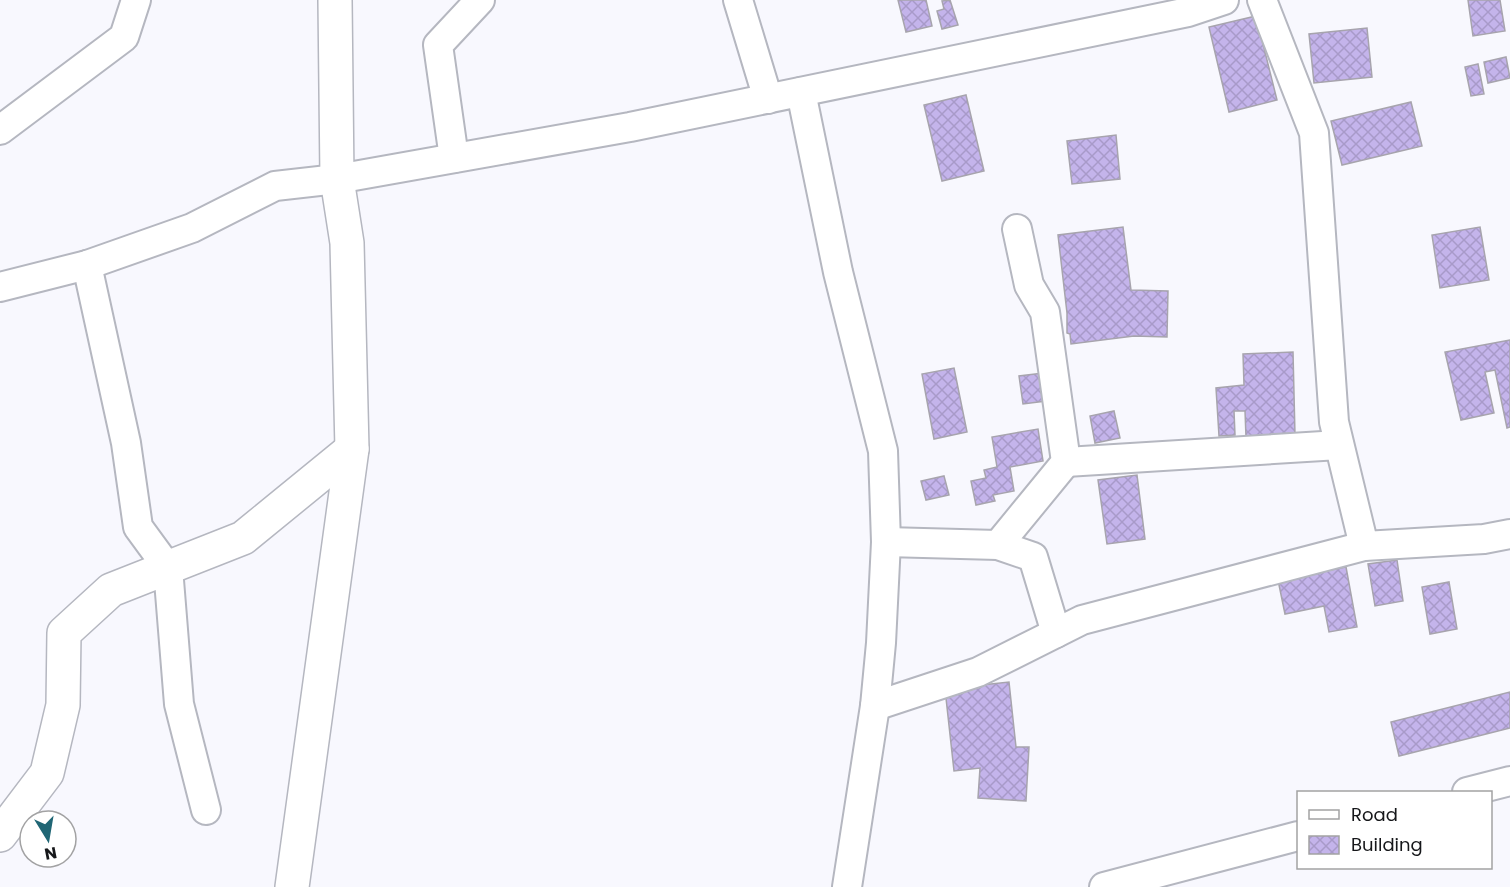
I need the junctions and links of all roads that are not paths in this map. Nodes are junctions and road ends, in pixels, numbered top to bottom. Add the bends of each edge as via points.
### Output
1 (136, 0) edge
2 (335, 0) edge
3 (480, 0) edge
4 (738, 0) edge
5 (1224, 0) edge
6 (1262, 0) edge
7 (801, 92) junction
8 (768, 99) junction
9 (0, 130) edge
10 (454, 158) junction
11 (337, 178) junction
12 (1017, 229) dead end
13 (87, 265) junction
14 (0, 287) edge
15 (1339, 445) junction
16 (352, 449) junction
17 (1066, 462) junction
18 (1510, 534) edge
19 (886, 542) junction
20 (998, 545) junction
21 (1364, 546) junction
22 (168, 568) junction
23 (1056, 633) junction
24 (875, 706) junction
25 (1510, 781) edge
26 (1471, 791) edge
27 (206, 810) dead end
28 (0, 835) edge
29 (1297, 837) edge
30 (292, 887) edge
31 (847, 887) edge
32 (1104, 887) edge

1 - 9 street via 124,37
2 - 11 street
3 - 10 street via 438,45
4 - 8 street
5 - 7 street via 1188,12
6 - 15 street via 1314,133 1334,422
7 - 8 street
7 - 19 street via 838,272 884,451
8 - 10 street
10 - 11 street
11 - 13 street via 275,186 192,228
11 - 16 street via 347,243
12 - 17 street via 1029,285 1045,312
13 - 14 street
13 - 22 street via 126,443 138,526
15 - 17 street
15 - 21 street
16 - 22 street via 243,538
16 - 30 street
17 - 20 street
18 - 21 street
19 - 20 street
19 - 24 street
20 - 23 street via 1033,557
21 - 23 street via 1082,620
22 - 27 street via 179,704
22 - 28 street via 111,590 63,633 63,705 47,773
23 - 24 street via 978,672
24 - 31 street
25 - 26 street
29 - 32 street

